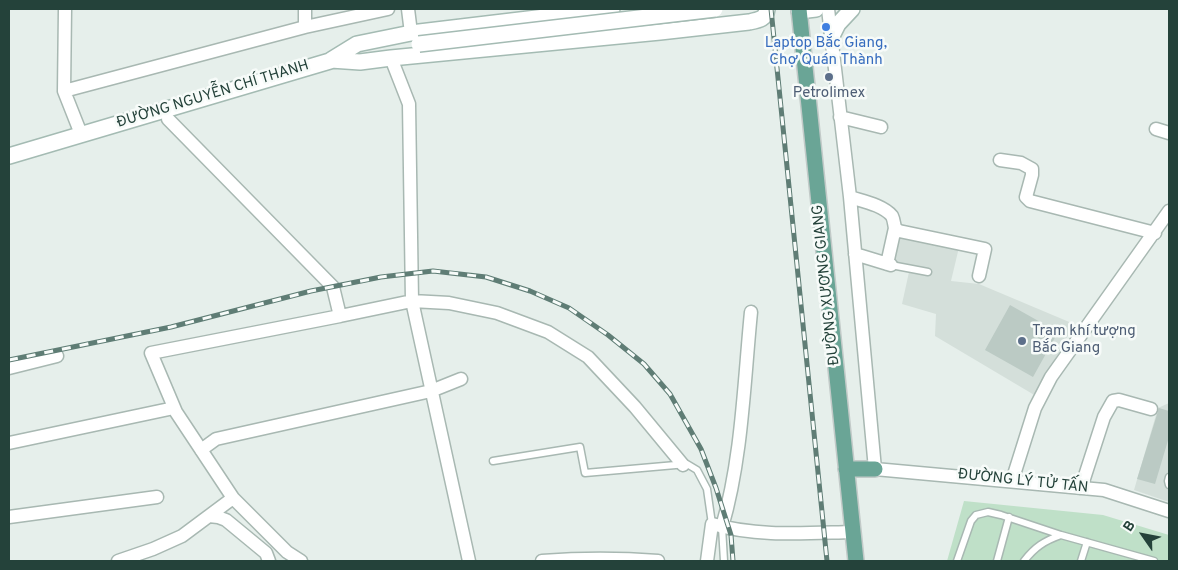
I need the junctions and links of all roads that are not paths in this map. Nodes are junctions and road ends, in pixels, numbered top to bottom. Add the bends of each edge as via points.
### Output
1 (65, 9) edge
2 (305, 9) edge
3 (388, 9) edge
4 (408, 9) edge
5 (612, 9) edge
6 (659, 9) edge
7 (715, 9) edge
8 (767, 9) edge
9 (816, 9) edge
10 (828, 9) edge
11 (852, 9) edge
12 (799, 10) edge
13 (305, 27) junction
14 (660, 32) junction
15 (415, 38) junction
16 (831, 38) junction
17 (391, 58) junction
18 (331, 60) junction
19 (64, 91) junction
20 (840, 117) junction
21 (168, 119) dead end
22 (881, 127) dead end
23 (1156, 129) dead end
24 (1169, 133) edge
25 (81, 134) junction
26 (9, 156) edge
27 (1000, 160) dead end
28 (850, 197) junction
29 (1169, 211) edge
30 (895, 228) junction
31 (1155, 233) junction
32 (855, 254) junction
33 (889, 264) junction
34 (928, 272) dead end
35 (979, 276) dead end
36 (412, 301) junction
37 (751, 312) dead end
38 (340, 316) junction
39 (57, 356) dead end
40 (9, 368) edge
41 (461, 379) dead end
42 (431, 391) junction
43 (174, 408) junction
44 (1151, 409) dead end
45 (9, 443) edge
46 (201, 450) junction
47 (493, 462) dead end
48 (683, 465) junction
49 (846, 469) junction
50 (875, 469) junction
51 (1169, 477) edge
52 (1012, 481) junction
53 (1169, 485) edge
54 (1082, 488) junction
55 (157, 497) dead end
56 (233, 498) junction
57 (1169, 511) edge
58 (209, 516) junction
59 (9, 517) edge
60 (1009, 517) junction
61 (717, 525) junction
62 (853, 532) junction
63 (1061, 535) junction
64 (1086, 542) junction
65 (1142, 560) edge
66 (118, 561) edge
67 (269, 561) edge
68 (301, 561) edge
69 (468, 561) edge
70 (542, 561) edge
71 (658, 561) edge
72 (706, 561) edge
73 (724, 561) edge
74 (856, 561) edge
75 (957, 561) edge
76 (997, 561) edge
77 (1024, 561) edge
78 (1081, 561) edge
79 (1154, 561) edge

1 - 19 street
2 - 13 street
3 - 13 street
4 - 15 street
5 - 15 street
6 - 14 street
7 - 15 street, bridge
8 - 14 street via 762,19
9 - 12 street
10 - 16 street, ĐƯỜNG XƯƠNG GIANG
11 - 16 street via 838,24
12 - 49 main road, ĐƯỜNG XƯƠNG GIANG
13 - 19 street
14 - 17 street
15 - 18 street, ĐƯỜNG NGUYỄN CHÍ THANH
16 - 20 street, ĐƯỜNG XƯƠNG GIANG
17 - 18 street via 360,62
17 - 36 street via 410,104
18 - 25 street, ĐƯỜNG NGUYỄN CHÍ THANH
19 - 25 street
20 - 22 street
20 - 28 street, ĐƯỜNG XƯƠNG GIANG
21 - 38 street via 332,287
23 - 24 street
25 - 26 street, ĐƯỜNG NGUYỄN CHÍ THANH
27 - 31 street via 1021,162 1032,169 1026,197 1030,201
28 - 30 street via 880,208 894,218
28 - 32 street, ĐƯỜNG XƯƠNG GIANG
29 - 31 street
30 - 33 street
30 - 35 street via 899,232 985,249
31 - 52 street via 1051,377 1035,408
32 - 33 street
32 - 50 street, ĐƯỜNG XƯƠNG GIANG
33 - 34 lane
36 - 38 street
36 - 42 street
36 - 48 street via 449,303 497,313 548,332 588,357 636,407
37 - 61 street via 731,495
38 - 43 street via 151,353
39 - 40 street
41 - 42 street
42 - 46 street via 216,438
42 - 69 street
43 - 45 street
43 - 46 street
44 - 54 street via 1113,401 1104,417
46 - 56 street
47 - 48 lane via 580,447 585,473
48 - 61 lane via 697,470 707,489
49 - 50 main road
49 - 62 main road, ĐƯỜNG XƯƠNG GIANG
50 - 52 street, ĐƯỜNG LÝ TỬ TẤN
51 - 53 lane
52 - 54 street, ĐƯỜNG LÝ TỬ TẤN
54 - 57 street, ĐƯỜNG LÝ TỬ TẤN via 1104,490
55 - 59 street
56 - 58 street
56 - 68 street via 287,552
58 - 66 street via 182,536
58 - 67 street via 226,520 266,553
60 - 63 lane
60 - 75 lane via 988,512 976,515
60 - 76 lane
61 - 62 street via 776,533
61 - 72 street
61 - 73 lane
62 - 74 main road, ĐƯỜNG XƯƠNG GIANG
63 - 64 lane
63 - 77 lane via 1045,540
64 - 65 lane
64 - 78 lane
65 - 79 lane
70 - 71 street via 575,558

